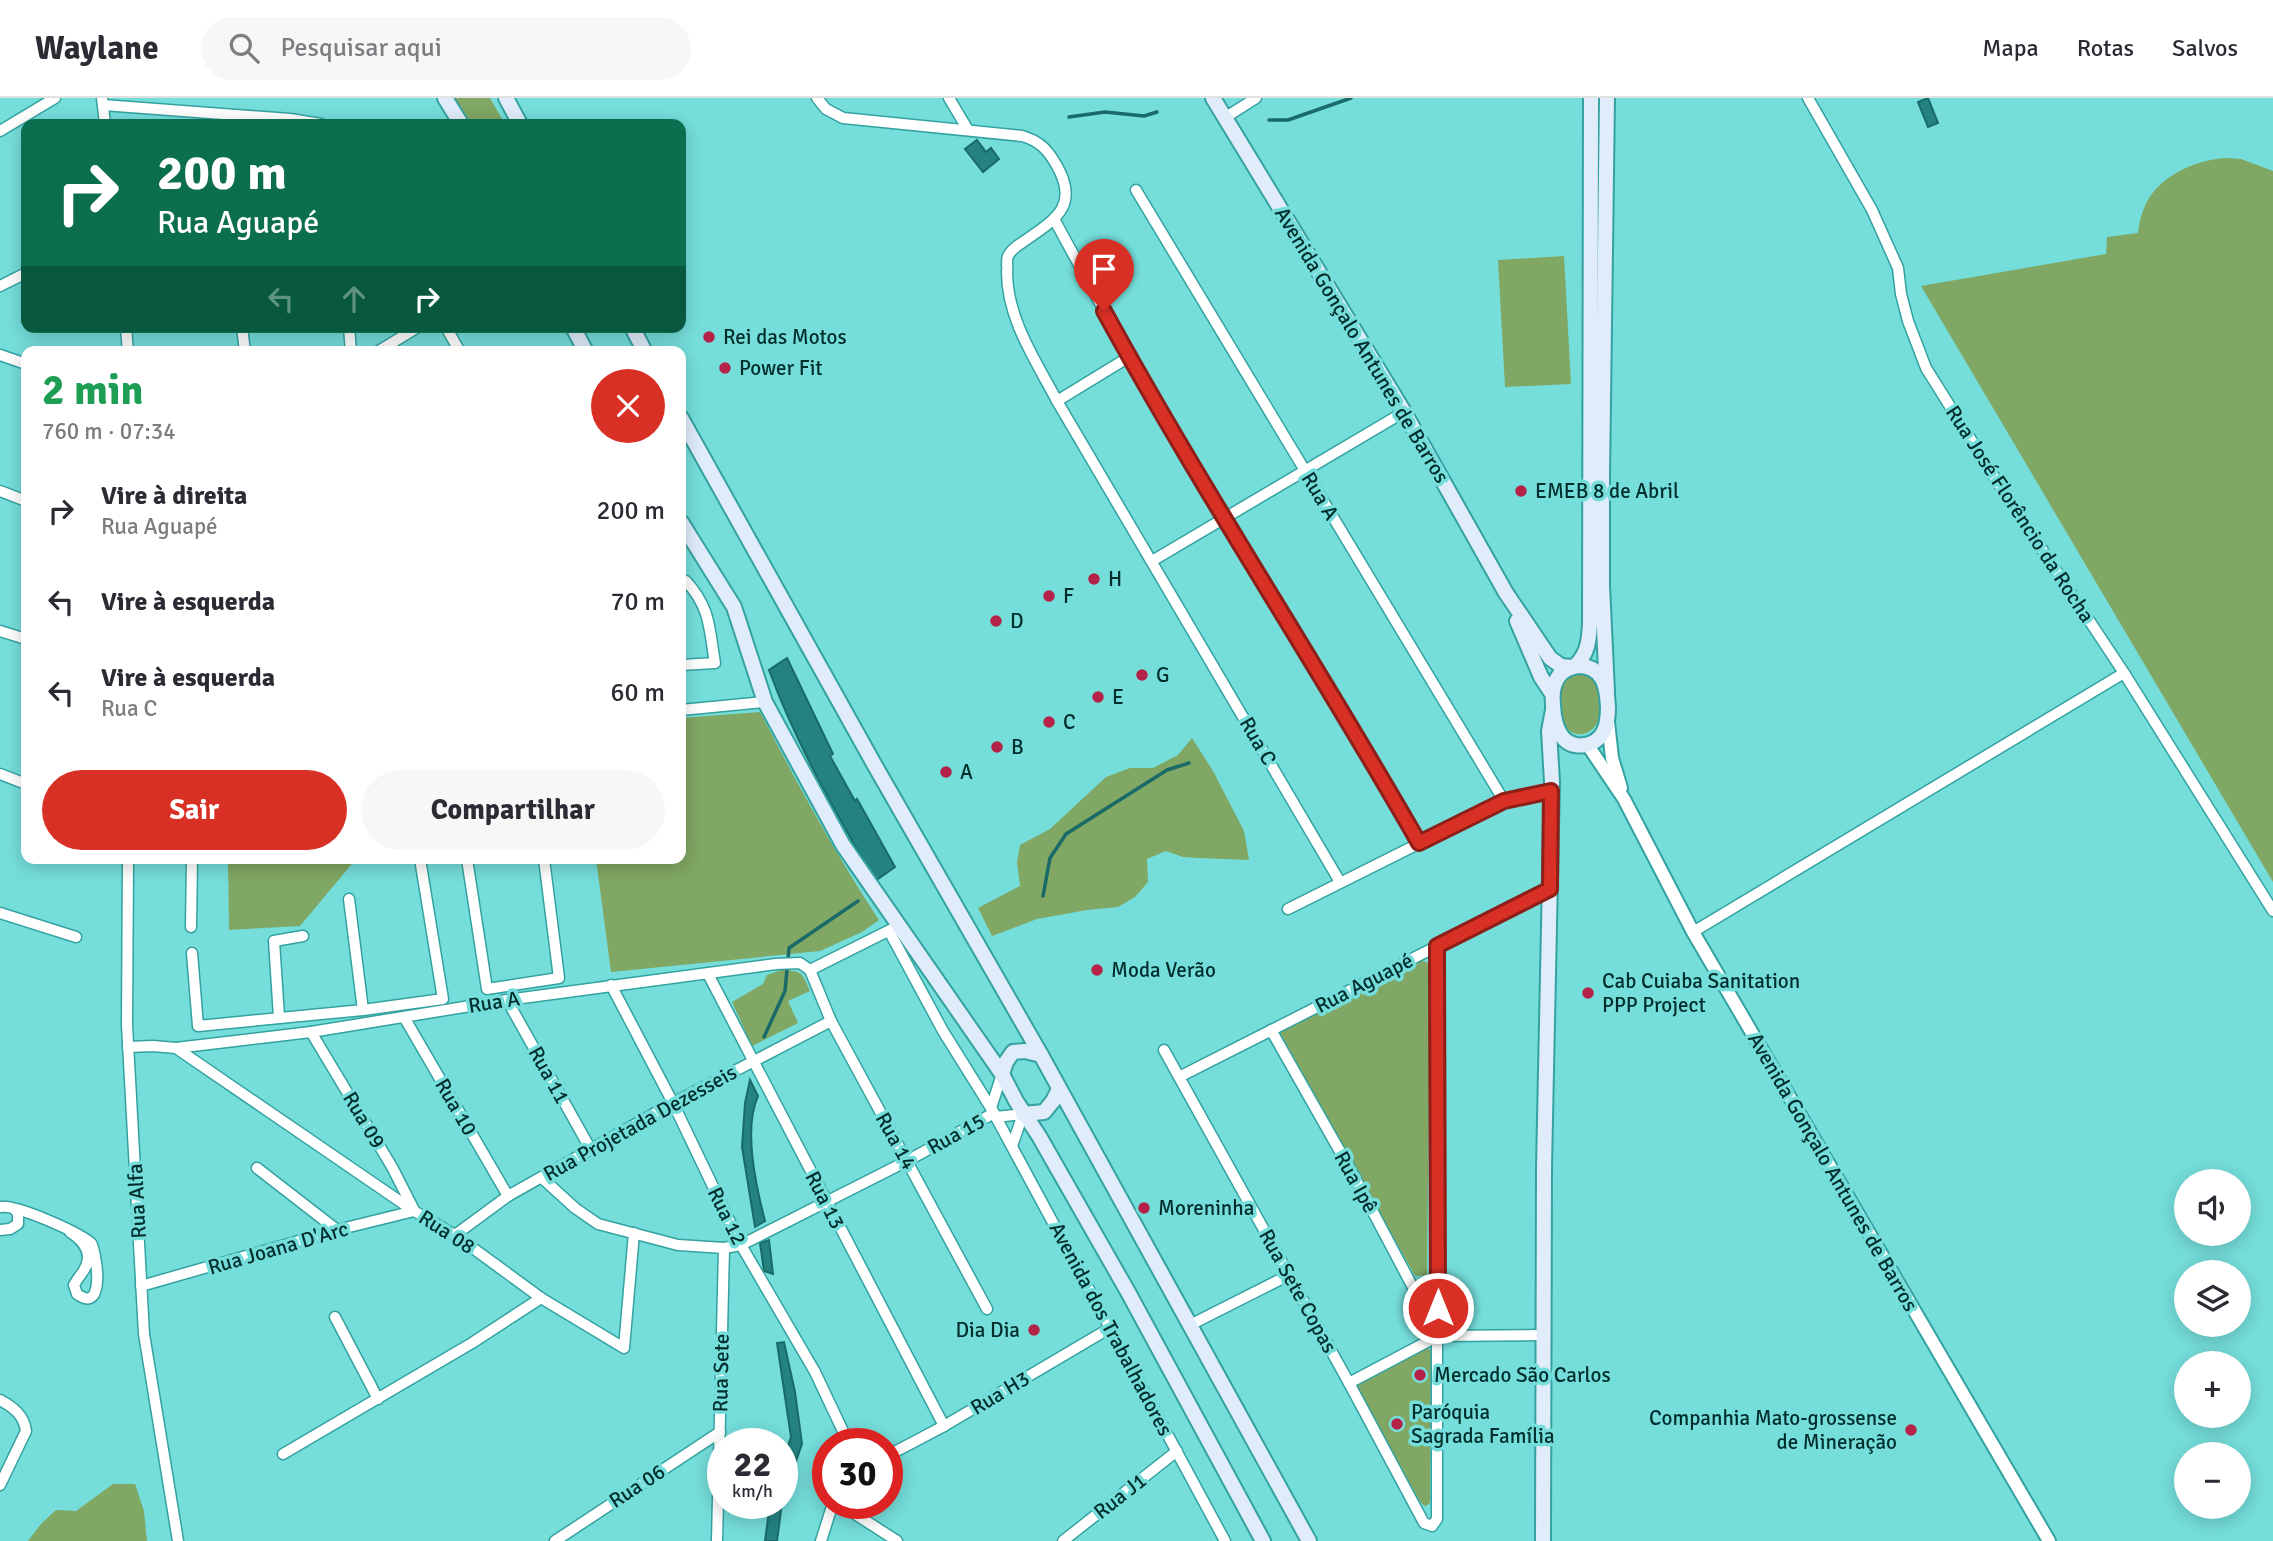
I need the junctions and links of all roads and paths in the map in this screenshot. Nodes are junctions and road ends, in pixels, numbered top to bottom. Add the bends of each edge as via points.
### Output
1 (445, 98) edge
2 (506, 98) edge
3 (817, 98) edge
4 (949, 98) edge
5 (1213, 98) edge
6 (1256, 98) edge
7 (1591, 98) edge
8 (1607, 98) edge
9 (1808, 98) edge
10 (55, 99) edge
11 (103, 102) edge
12 (1226, 117) junction
13 (213, 119) edge
14 (458, 119) edge
15 (517, 119) edge
16 (968, 130) junction
17 (0, 131) edge
18 (1136, 190) dead end
19 (1054, 219) junction
20 (21, 276) edge
21 (0, 286) edge
22 (408, 333) edge
23 (387, 346) edge
24 (0, 355) edge
25 (1129, 357) junction
26 (21, 362) edge
27 (1057, 401) junction
28 (1404, 412) junction
29 (686, 427) edge
30 (1305, 471) junction
31 (0, 491) edge
32 (21, 499) edge
33 (1223, 519) junction
34 (686, 530) edge
35 (1152, 561) junction
36 (686, 581) edge
37 (1506, 593) junction
38 (0, 631) edge
39 (21, 637) edge
40 (686, 665) edge
41 (1574, 666) junction
42 (2124, 673) junction
43 (1551, 692) junction
44 (1607, 692) junction
45 (765, 702) junction
46 (686, 710) edge
47 (1553, 710) junction
48 (1608, 722) junction
49 (1580, 744) junction
50 (0, 774) edge
51 (21, 782) edge
52 (1552, 787) junction
53 (1624, 799) junction
54 (1504, 801) junction
55 (1419, 843) junction
56 (128, 864) edge
57 (192, 864) edge
58 (421, 864) edge
59 (468, 864) edge
60 (545, 864) edge
61 (1340, 882) junction
62 (1550, 889) junction
63 (349, 900) dead end
64 (1288, 909) dead end
65 (2273, 911) edge
66 (0, 913) edge
67 (191, 927) dead end
68 (894, 928) junction
69 (1693, 932) junction
70 (303, 936) dead end
71 (76, 937) dead end
72 (1437, 946) junction
73 (192, 953) dead end
74 (810, 970) junction
75 (708, 974) junction
76 (611, 985) junction
77 (507, 1000) junction
78 (363, 1010) junction
79 (279, 1017) junction
80 (404, 1017) junction
81 (831, 1021) junction
82 (1271, 1030) junction
83 (311, 1031) junction
84 (128, 1047) junction
85 (176, 1048) junction
86 (1164, 1050) dead end
87 (1041, 1055) junction
88 (752, 1060) junction
89 (1002, 1074) junction
90 (1179, 1077) junction
91 (1059, 1089) junction
92 (673, 1103) junction
93 (994, 1113) junction
94 (1023, 1114) junction
95 (1012, 1146) junction
96 (592, 1150) junction
97 (907, 1161) junction
98 (257, 1168) dead end
99 (542, 1178) junction
100 (508, 1196) junction
101 (826, 1202) junction
102 (0, 1207) edge
103 (14, 1209) junction
104 (415, 1211) junction
105 (41, 1217) junction
106 (18, 1224) junction
107 (0, 1230) edge
108 (337, 1230) junction
109 (71, 1232) junction
110 (634, 1233) junction
111 (455, 1235) junction
112 (741, 1245) junction
113 (724, 1248) junction
114 (1289, 1275) junction
115 (141, 1286) junction
116 (541, 1298) junction
117 (987, 1309) dead end
118 (335, 1317) dead end
119 (1190, 1325) junction
120 (1110, 1328) junction
121 (1545, 1335) junction
122 (1438, 1336) junction
123 (1349, 1383) junction
124 (0, 1399) edge
125 (378, 1399) junction
126 (944, 1426) junction
127 (720, 1428) edge
128 (841, 1428) edge
129 (707, 1441) edge
130 (903, 1448) edge
131 (1177, 1451) junction
132 (283, 1454) dead end
133 (0, 1485) edge
134 (718, 1519) edge
135 (829, 1519) edge
136 (861, 1519) edge
137 (178, 1541) edge
138 (555, 1541) edge
139 (717, 1541) edge
140 (821, 1541) edge
141 (897, 1541) edge
142 (1063, 1541) edge
143 (1225, 1541) edge
144 (1263, 1541) edge
145 (1309, 1541) edge
146 (1543, 1541) edge
147 (2049, 1541) edge

1 - 14 main road
2 - 15 main road
3 - 16 street via 843,118
4 - 16 street
5 - 12 main road, Avenida Gonçalo Antunes de Barros
6 - 12 street
7 - 41 main road via 1590,624 1585,653
8 - 44 main road via 1601,478
9 - 42 street, Rua José Florêncio da Rocha via 1872,210 1898,268 1908,321 1926,368
10 - 17 street
11 - 13 street
12 - 28 main road, Avenida Gonçalo Antunes de Barros
16 - 19 street via 1022,136 1042,145 1067,189 1063,209
18 - 30 street, Rua A
19 - 25 street
19 - 27 street, Rua C via 1008,257 1007,283 1018,327
20 - 21 street
22 - 23 street
24 - 26 street
25 - 27 street
25 - 33 street
27 - 35 street, Rua C
28 - 30 street
28 - 37 main road, Avenida Gonçalo Antunes de Barros
29 - 87 main road
30 - 33 street
30 - 54 street, Rua A
31 - 32 street
33 - 35 street
33 - 55 street
34 - 45 main road via 734,607
35 - 61 street, Rua C
36 - 40 street via 707,612 715,663
37 - 41 main road, Avenida Gonçalo Antunes de Barros via 1550,658 1560,666
37 - 43 main road, Avenida Gonçalo Antunes de Barros
38 - 39 street
41 - 43 main road via 1558,676
41 - 44 main road via 1597,672
42 - 65 street, Rua José Florêncio da Rocha
42 - 69 street
43 - 47 main road
44 - 48 main road
45 - 46 street
45 - 68 main road
47 - 49 main road via 1559,733
47 - 52 main road via 1549,731
48 - 49 main road via 1600,737
48 - 53 street, Avenida Gonçalo Antunes de Barros
49 - 52 main road via 1559,759
49 - 53 street, Avenida Gonçalo Antunes de Barros
50 - 51 street
52 - 54 street
52 - 62 main road
53 - 69 street, Avenida Gonçalo Antunes de Barros
54 - 55 street
55 - 61 street
56 - 84 street, Rua Alfa
57 - 67 street
58 - 78 street via 443,999
59 - 60 street via 487,989 559,978
61 - 64 street
62 - 72 street, Rua Aguapé
62 - 121 main road
63 - 78 street
66 - 71 street
68 - 74 street
68 - 89 main road
68 - 93 street, Avenida dos Trabalhadores via 943,1031
69 - 147 street, Avenida Gonçalo Antunes de Barros
70 - 79 street via 274,941
72 - 82 street, Rua Aguapé
72 - 122 street
73 - 79 street via 198,1026
74 - 75 street, Rua A via 800,963
74 - 81 street, Rua 14
75 - 76 street, Rua A
75 - 88 street, Rua 13
76 - 77 street, Rua A
76 - 92 street, Rua 12
77 - 80 street, Rua A
77 - 96 street, Rua 11
78 - 79 street
80 - 83 street, Rua A
80 - 100 street, Rua 10
81 - 88 street, Rua Projetada Dezesseis
81 - 97 street, Rua 14
82 - 90 street, Rua Aguapé
82 - 122 street, Rua Ipê
83 - 85 street, Rua A
83 - 104 street, Rua 09
84 - 85 street, Rua A
84 - 115 street, Rua Alfa
85 - 104 street, Rua 08
86 - 90 street, Rua Sete Copas
87 - 89 main road via 1013,1052
87 - 91 main road
88 - 92 street, Rua Projetada Dezesseis
88 - 101 street, Rua 13
89 - 93 street, Rua 15
89 - 94 main road
90 - 114 street, Rua Sete Copas
91 - 94 main road via 1044,1112
91 - 119 main road
92 - 96 street, Rua Projetada Dezesseis
92 - 112 street, Rua 12
93 - 94 street, Rua 15
93 - 95 street, Avenida dos Trabalhadores
93 - 97 street, Rua 15
94 - 95 street
94 - 144 main road via 1128,1292
95 - 120 street, Avenida dos Trabalhadores
96 - 99 street, Rua Projetada Dezesseis
97 - 101 street, Rua 15
97 - 117 street, Rua 14
98 - 108 street
99 - 100 street, Rua Projetada Dezesseis
99 - 110 street via 598,1224
100 - 111 street, Rua Projetada Dezesseis
101 - 112 street, Rua 15
101 - 126 street, Rua 13
102 - 103 street
103 - 105 street
103 - 106 street
104 - 108 street, Rua Joana D'Arc
104 - 111 street, Rua 08
105 - 106 street
105 - 109 street
106 - 107 street
108 - 115 street, Rua Joana D'Arc
109 - 109 street via 87,1249 86,1266 74,1284 77,1294 92,1297 97,1289 94,1249
110 - 113 street via 678,1245
110 - 116 street, Rua 08 via 624,1348
111 - 116 street, Rua 08
112 - 113 street
112 - 128 street, Rua 12 via 815,1372
113 - 127 street, Rua Sete
114 - 119 street
114 - 123 street, Rua Sete Copas
115 - 137 street, Rua Alfa via 144,1334
116 - 125 street
118 - 125 street
119 - 145 main road
120 - 126 street, Rua H3
120 - 131 street, Avenida dos Trabalhadores
121 - 122 street
121 - 146 main road
122 - 123 street
122 - 123 street, Rua Sete Copas via 1437,1519 1433,1526 1424,1524
124 - 133 street via 18,1413 26,1431
125 - 132 street
126 - 130 street, Rua H3
129 - 138 street, Rua 06
131 - 142 street, Rua J1
131 - 143 street, Avenida dos Trabalhadores
134 - 139 street, Rua Sete
135 - 140 street
136 - 141 street

